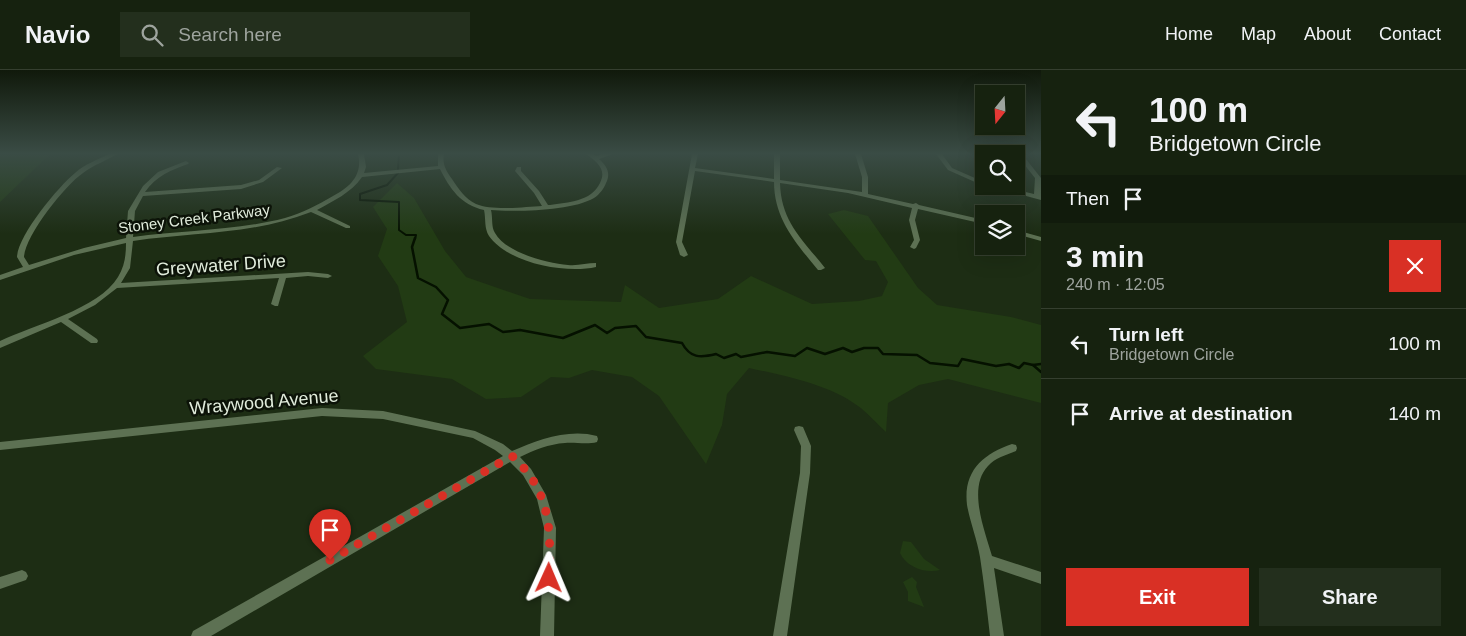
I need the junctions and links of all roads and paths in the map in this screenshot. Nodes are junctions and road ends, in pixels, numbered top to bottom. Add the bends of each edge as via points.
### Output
1 (71, 180) edge
2 (150, 180) edge
3 (262, 180) edge
4 (356, 180) edge
5 (451, 180) edge
6 (526, 180) edge
7 (603, 180) edge
8 (690, 180) edge
9 (778, 180) edge
10 (781, 180) edge
11 (865, 180) edge
12 (1038, 180) edge
13 (141, 194) junction
14 (865, 194) junction
15 (1025, 194) edge
16 (1039, 198) edge
17 (916, 205) junction
18 (545, 206) junction
19 (486, 209) junction
20 (313, 211) junction
21 (975, 220) edge
22 (348, 227) dead end
23 (1025, 235) edge
24 (1041, 239) edge
25 (130, 240) junction
26 (914, 247) dead end
27 (684, 255) dead end
28 (593, 265) dead end
29 (28, 268) junction
30 (821, 268) dead end
31 (283, 276) junction
32 (328, 276) dead end
33 (0, 278) edge
34 (115, 286) junction
35 (275, 304) dead end
36 (61, 318) junction
37 (94, 342) dead end
38 (0, 345) edge
39 (799, 430) dead end
40 (594, 439) dead end
41 (0, 446) edge
42 (1012, 448) dead end
43 (512, 456) junction
44 (986, 560) junction
45 (22, 576) dead end
46 (1041, 578) edge
47 (0, 583) edge
48 (198, 636) edge
49 (546, 636) edge
50 (780, 636) edge
51 (997, 636) edge

1 - 29 street via 27,235 20,254
2 - 13 street
3 - 13 street via 240,187
4 - 20 street, Stoney Creek Parkway
5 - 19 street via 464,199
6 - 18 street
7 - 18 street via 598,192 588,199
8 - 27 street via 679,242
9 - 30 street via 782,213 794,236
10 - 14 street
11 - 14 street
12 - 16 street
13 - 25 street via 131,214
14 - 17 street
15 - 16 street
17 - 21 street
17 - 26 street via 912,220 917,240
18 - 19 street
19 - 28 street via 491,234 512,252 555,264
20 - 22 street
20 - 25 street, Stoney Creek Parkway via 264,226
23 - 24 street
25 - 29 street, Stoney Creek Parkway via 87,249
25 - 34 street via 128,266
29 - 33 street, Stoney Creek Parkway
31 - 32 street, Greywater Drive
31 - 34 street, Greywater Drive
31 - 35 street
34 - 36 street via 93,303
36 - 37 street
36 - 38 street
39 - 50 street via 806,446 805,476
40 - 43 street via 553,439
41 - 43 street, Wraywood Avenue via 304,413 344,412 383,415 460,430 486,440
42 - 44 street via 984,463 974,480 973,505
43 - 48 street
43 - 49 street, Wraywood Avenue via 536,484 547,512 550,547
44 - 46 street
44 - 51 street
45 - 47 street

